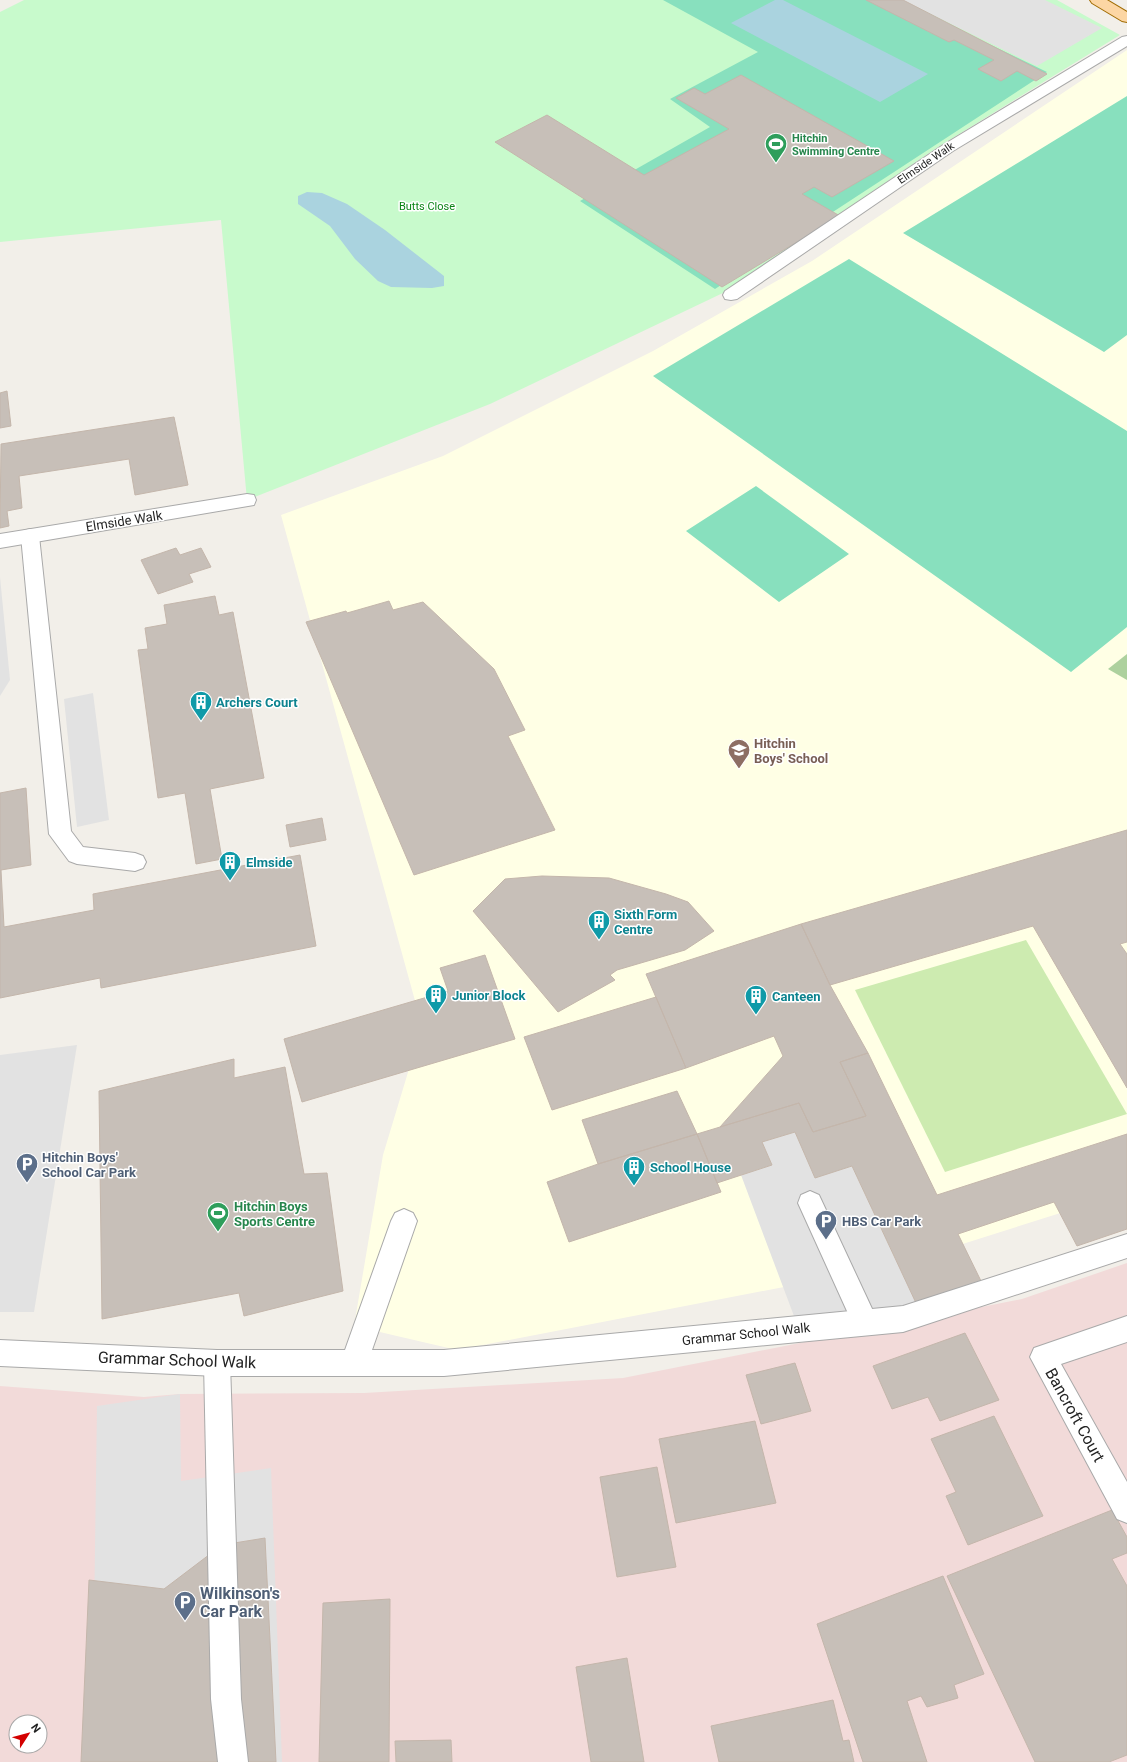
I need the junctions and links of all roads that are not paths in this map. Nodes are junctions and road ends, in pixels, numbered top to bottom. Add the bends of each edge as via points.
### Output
1 (1097, 0) edge
2 (1127, 18) edge
3 (1127, 40) edge
4 (731, 295) dead end
5 (247, 500) dead end
6 (30, 536) junction
7 (0, 541) edge
8 (135, 862) dead end
9 (810, 1203) dead end
10 (404, 1221) dead end
11 (1127, 1246) edge
12 (865, 1322) junction
13 (1127, 1329) edge
14 (0, 1353) edge
15 (217, 1363) junction
16 (354, 1363) junction
17 (1127, 1509) edge
18 (233, 1762) edge

1 - 2 main road
3 - 4 street, Elmside Walk via 948,148
5 - 6 street, Elmside Walk
6 - 7 street, Elmside Walk
6 - 8 street via 60,834 77,855
9 - 12 street
10 - 16 street
11 - 12 street, Grammar School Walk via 903,1319
12 - 16 street, Grammar School Walk via 444,1363
13 - 17 street, Bancroft Court via 1043,1357
14 - 15 street, Grammar School Walk
15 - 16 street, Grammar School Walk
15 - 18 street via 226,1699

